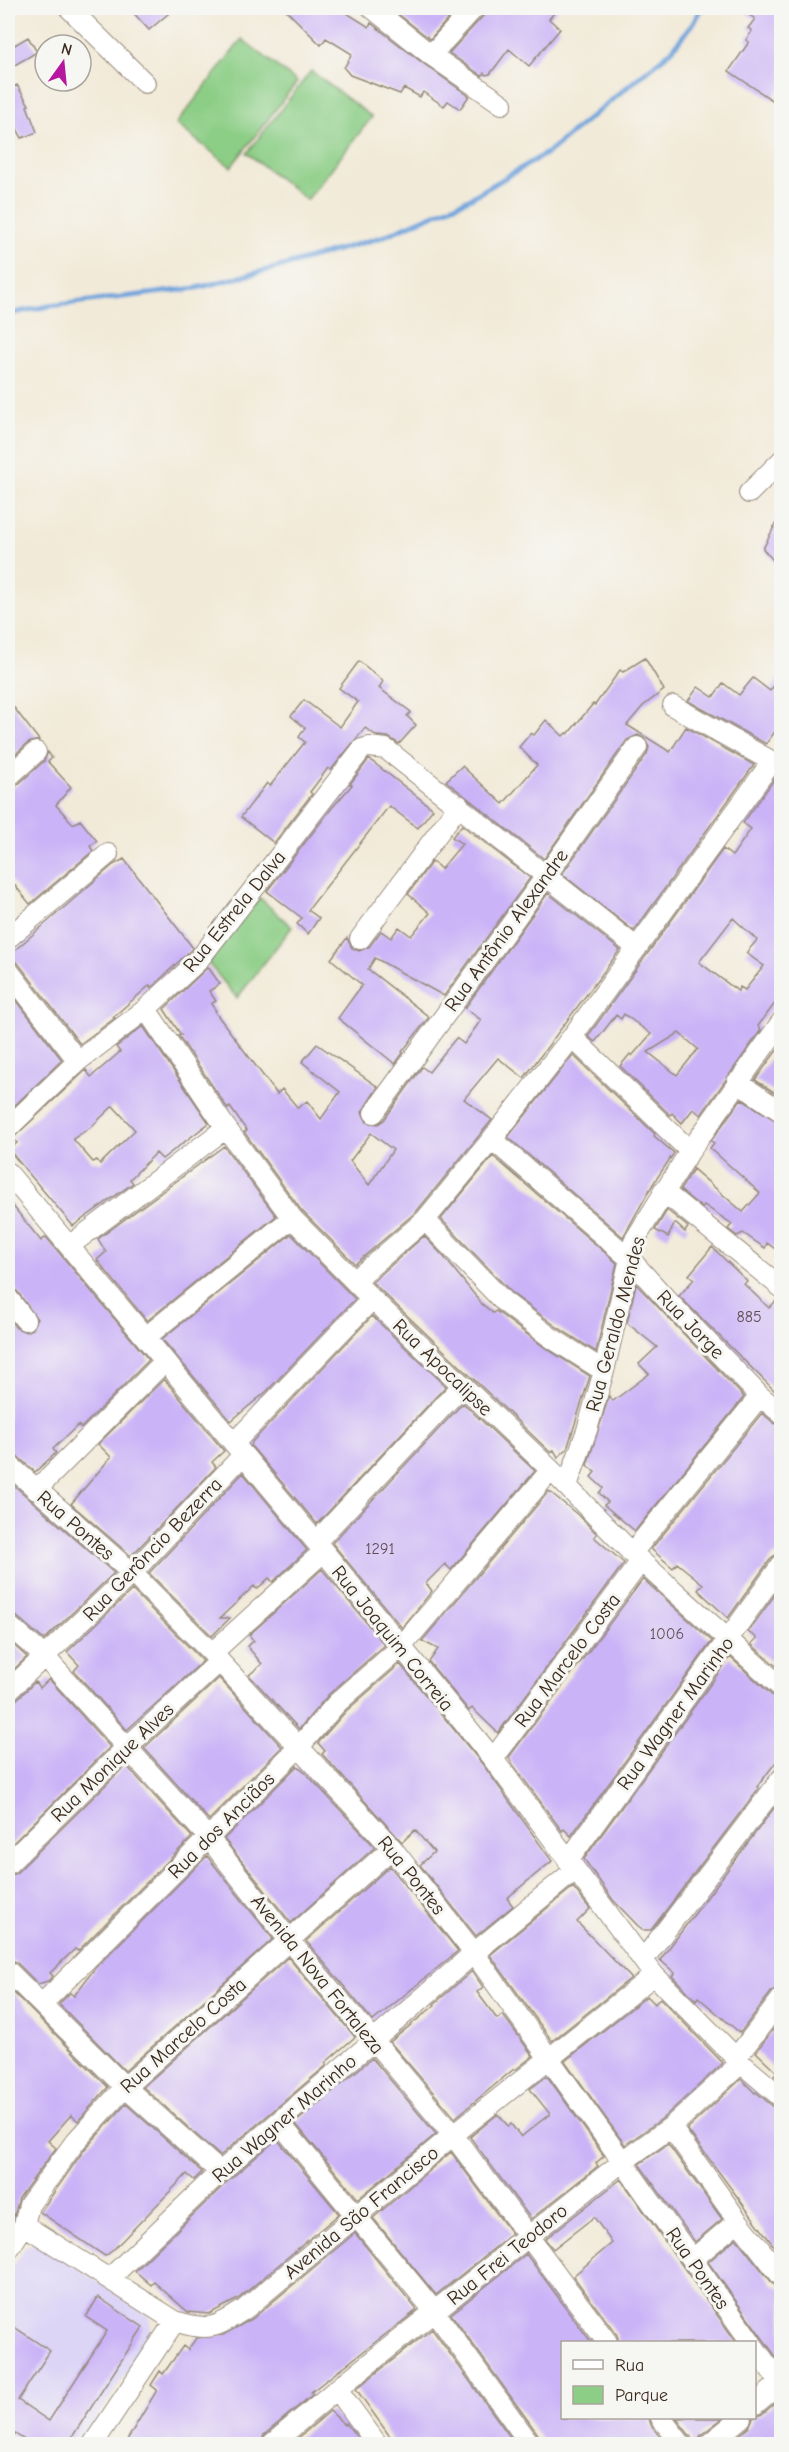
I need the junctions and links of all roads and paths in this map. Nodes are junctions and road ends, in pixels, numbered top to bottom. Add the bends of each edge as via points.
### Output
1 (69, 8) edge
2 (372, 8) edge
3 (474, 8) edge
4 (431, 55) junction
5 (145, 83) dead end
6 (502, 104) dead end
7 (782, 460) edge
8 (749, 494) dead end
9 (673, 706) dead end
10 (637, 747) dead end
11 (36, 752) dead end
12 (776, 765) edge
13 (8, 777) edge
14 (459, 805) junction
15 (108, 854) dead end
16 (546, 876) junction
17 (8, 938) edge
18 (360, 939) dead end
19 (637, 948) junction
20 (8, 970) edge
21 (146, 1009) junction
22 (782, 1021) edge
23 (572, 1037) junction
24 (78, 1061) junction
25 (737, 1082) junction
26 (782, 1112) edge
27 (374, 1113) dead end
28 (8, 1128) edge
29 (226, 1128) junction
30 (492, 1139) junction
31 (690, 1151) junction
32 (8, 1173) edge
33 (663, 1191) junction
34 (291, 1218) junction
35 (425, 1220) junction
36 (69, 1246) junction
37 (629, 1258) junction
38 (354, 1281) junction
39 (782, 1288) edge
40 (8, 1298) edge
41 (372, 1299) junction
42 (25, 1320) dead end
43 (146, 1337) junction
44 (165, 1361) junction
45 (604, 1371) junction
46 (462, 1386) junction
47 (760, 1396) junction
48 (782, 1414) edge
49 (238, 1449) junction
50 (8, 1464) edge
51 (551, 1470) junction
52 (567, 1486) junction
53 (36, 1490) junction
54 (319, 1547) junction
55 (637, 1557) junction
56 (782, 1564) edge
57 (132, 1573) junction
58 (8, 1624) edge
59 (727, 1641) junction
60 (401, 1647) junction
61 (44, 1656) junction
62 (215, 1658) junction
63 (782, 1688) edge
64 (8, 1692) edge
65 (127, 1747) junction
66 (298, 1748) junction
67 (493, 1759) junction
68 (782, 1778) edge
69 (208, 1837) junction
70 (392, 1848) junction
71 (8, 1864) edge
72 (571, 1865) junction
73 (289, 1940) junction
74 (474, 1953) junction
75 (648, 1968) junction
76 (8, 1971) edge
77 (782, 1998) edge
78 (42, 2004) junction
79 (374, 2041) junction
80 (549, 2058) junction
81 (739, 2061) junction
82 (125, 2087) junction
83 (782, 2098) edge
84 (279, 2122) junction
85 (671, 2127) junction
86 (453, 2134) junction
87 (622, 2162) junction
88 (220, 2172) junction
89 (358, 2216) junction
90 (738, 2221) junction
91 (24, 2225) junction
92 (530, 2236) junction
93 (8, 2250) edge
94 (693, 2259) junction
95 (782, 2277) edge
96 (109, 2279) junction
97 (435, 2312) junction
98 (175, 2321) junction
99 (606, 2341) edge
100 (750, 2341) edge
101 (756, 2350) edge
102 (781, 2384) edge
103 (337, 2389) junction
104 (756, 2403) edge
105 (662, 2419) edge
106 (740, 2419) edge
107 (93, 2445) edge
108 (272, 2445) edge
109 (377, 2445) edge
110 (530, 2445) edge
111 (681, 2445) edge
112 (709, 2445) edge

1 - 5 street
2 - 4 street
3 - 4 street
4 - 6 street
7 - 8 street
9 - 12 street
10 - 16 street, Rua Antônio Alexandre
11 - 13 street
12 - 19 street
14 - 16 street
14 - 18 street
14 - 21 street, Rua Estrela Dalva via 386,749 362,749 219,936
15 - 17 street
16 - 19 street
16 - 27 street, Rua Antônio Alexandre
19 - 23 street
20 - 24 street
21 - 24 street, Rua Estrela Dalva
21 - 29 street, Rua Apocalipse
22 - 25 street, Rua Geraldo Mendes
23 - 30 street
23 - 31 street
24 - 28 street, Rua Estrela Dalva
25 - 26 street
25 - 31 street, Rua Geraldo Mendes
29 - 34 street, Rua Apocalipse
29 - 36 street
30 - 35 street
30 - 37 street, Rua Jorge
31 - 33 street, Rua Geraldo Mendes
32 - 36 street, Rua Joaquim Correia
33 - 37 street, Rua Geraldo Mendes via 638,1233
33 - 39 street
34 - 38 street, Rua Apocalipse
34 - 43 street
35 - 38 street
35 - 45 street via 503,1302
36 - 43 street, Rua Joaquim Correia
37 - 45 street, Rua Geraldo Mendes
37 - 47 street, Rua Jorge
38 - 41 street, Rua Apocalipse
40 - 42 street
41 - 46 street, Rua Apocalipse
41 - 49 street, Rua Gerôncio Bezerra
43 - 44 street, Rua Joaquim Correia
44 - 49 street, Rua Joaquim Correia
44 - 53 street
45 - 52 street, Rua Geraldo Mendes
46 - 51 street, Rua Apocalipse
46 - 54 street, Rua Monique Alves
47 - 48 street, Rua Jorge
47 - 55 street, Rua Marcelo Costa
49 - 54 street, Rua Joaquim Correia
49 - 57 street, Rua Gerôncio Bezerra
50 - 53 street, Rua Pontes
51 - 52 street, Rua Apocalipse
51 - 60 street
52 - 55 street, Rua Apocalipse
53 - 57 street, Rua Pontes
54 - 60 street, Rua Joaquim Correia
54 - 62 street, Rua Monique Alves
55 - 59 street, Rua Apocalipse
55 - 67 street, Rua Marcelo Costa
56 - 59 street, Rua Wagner Marinho
57 - 61 street, Rua Gerôncio Bezerra
57 - 62 street, Rua Pontes
58 - 61 street, Avenida Nova Fortaleza
59 - 63 street, Rua Apocalipse
59 - 72 street, Rua Wagner Marinho
60 - 66 street, Rua dos Anciãos via 336,1703
60 - 67 street, Rua Joaquim Correia
61 - 64 street, Rua Gerôncio Bezerra
61 - 65 street, Avenida Nova Fortaleza
62 - 65 street, Rua Monique Alves
62 - 66 street, Rua Pontes
65 - 69 street, Avenida Nova Fortaleza
65 - 71 street, Rua Monique Alves
66 - 69 street, Rua dos Anciãos
66 - 70 street, Rua Pontes
67 - 72 street, Rua Joaquim Correia
68 - 75 street, Avenida São Francisco
69 - 73 street, Avenida Nova Fortaleza
69 - 78 street, Rua dos Anciãos
70 - 73 street, Rua Marcelo Costa
70 - 74 street, Rua Pontes
72 - 74 street, Rua Wagner Marinho
72 - 75 street, Rua Joaquim Correia
73 - 79 street, Avenida Nova Fortaleza
73 - 82 street, Rua Marcelo Costa
74 - 79 street, Rua Wagner Marinho
74 - 80 street, Rua Pontes
75 - 80 street, Avenida São Francisco
75 - 81 street, Rua Joaquim Correia
76 - 78 street
77 - 81 street, Rua Frei Teodoro
78 - 82 street
79 - 84 street, Rua Wagner Marinho
79 - 86 street, Avenida Nova Fortaleza
80 - 86 street, Avenida São Francisco
80 - 87 street, Rua Pontes
81 - 83 street, Rua Joaquim Correia
81 - 85 street, Rua Frei Teodoro
82 - 88 street
82 - 91 street, Rua Marcelo Costa via 68,2151 29,2205
84 - 88 street, Rua Wagner Marinho
84 - 89 street
85 - 87 street, Rua Frei Teodoro
85 - 90 street
86 - 89 street, Avenida São Francisco
86 - 92 street, Avenida Nova Fortaleza
87 - 92 street, Rua Frei Teodoro
87 - 94 street, Rua Pontes
88 - 96 street, Rua Wagner Marinho
89 - 97 street
89 - 98 street, Avenida São Francisco via 246,2309 219,2326 197,2328
90 - 94 street
90 - 95 street
91 - 93 street, Rua Marcelo Costa
91 - 96 street
92 - 97 street, Rua Frei Teodoro
92 - 99 street, Avenida Nova Fortaleza
94 - 100 street, Rua Pontes
96 - 98 street
97 - 103 street, Rua Frei Teodoro
97 - 110 street
98 - 107 street
101 - 102 street
102 - 104 street
103 - 108 street, Rua Frei Teodoro
103 - 109 street
105 - 111 street
106 - 112 street

